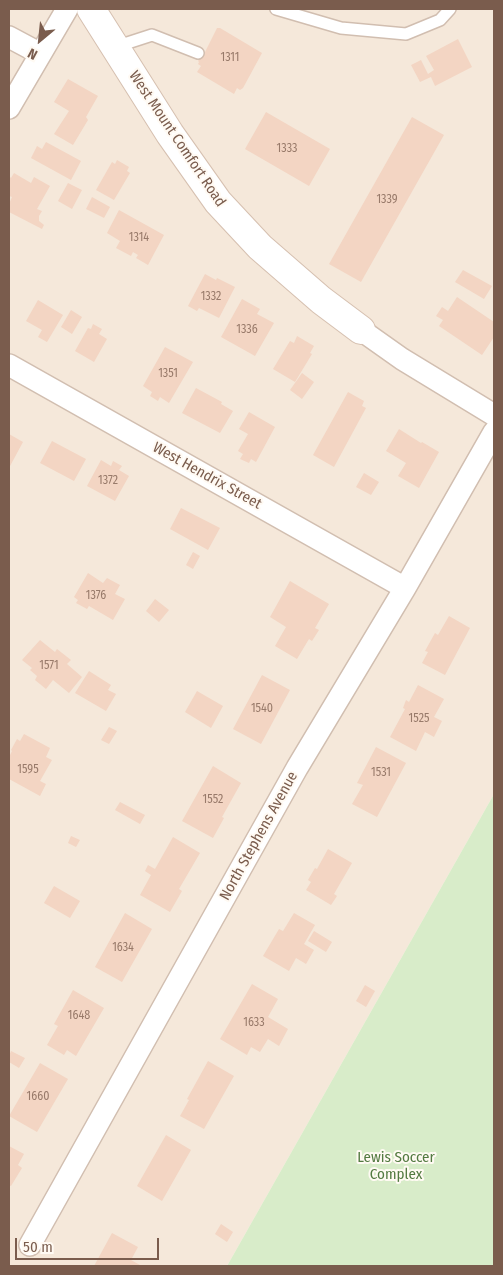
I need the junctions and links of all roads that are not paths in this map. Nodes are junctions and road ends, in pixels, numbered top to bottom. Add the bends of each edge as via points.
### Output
1 (67, 9) edge
2 (90, 9) edge
3 (276, 9) edge
4 (450, 9) edge
5 (9, 37) edge
6 (115, 47) junction
7 (198, 53) dead end
8 (39, 54) junction
9 (9, 108) edge
10 (361, 330) joint
11 (9, 365) edge
12 (494, 415) edge
13 (494, 432) edge
14 (405, 588) junction
15 (30, 1245) dead end

1 - 8 street
2 - 6 street, West Mount Comfort Road
3 - 4 lane via 341,28 406,34 440,20
5 - 8 street
6 - 7 lane via 152,35
6 - 10 street, West Mount Comfort Road via 218,202 260,248
8 - 9 street
10 - 12 street, West Mount Comfort Road
11 - 14 street, West Hendrix Street
13 - 14 street, North Stephens Avenue
14 - 15 street, North Stephens Avenue via 297,768

